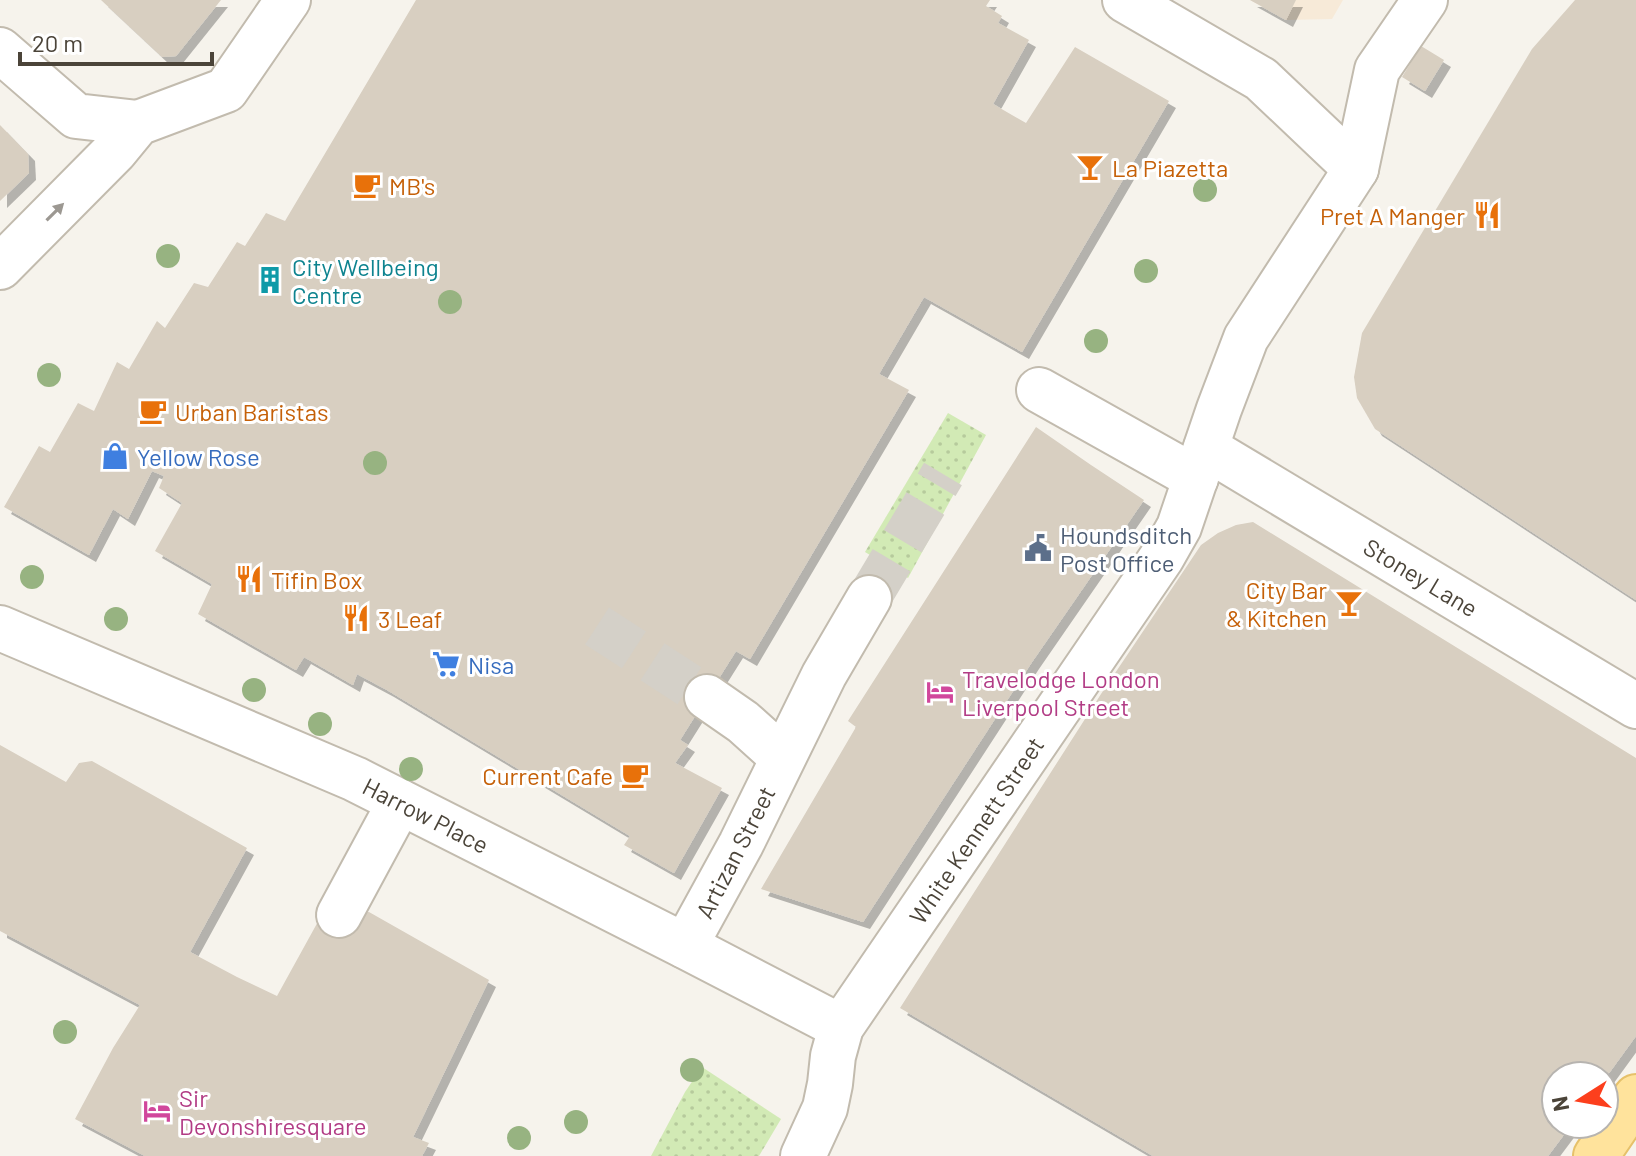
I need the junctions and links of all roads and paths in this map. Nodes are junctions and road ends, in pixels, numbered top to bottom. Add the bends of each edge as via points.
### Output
1 (288, 0) edge
2 (1125, 0) edge
3 (1425, 0) edge
4 (0, 50) edge
5 (138, 123) junction
6 (1356, 169) junction
7 (0, 267) edge
8 (1039, 390) dead end
9 (1201, 463) junction
10 (869, 598) tunnel mouth
11 (0, 628) edge
12 (707, 697) tunnel mouth
13 (1636, 706) edge
14 (782, 757) junction
15 (400, 802) junction
16 (339, 915) dead end
17 (685, 946) junction
18 (841, 1027) junction
19 (1636, 1097) edge
20 (803, 1156) edge
21 (1596, 1156) edge

1 - 5 street via 226,90
2 - 6 street via 1261,79
3 - 6 street via 1377,70
4 - 5 street via 76,116
7 -> 5 street
6 - 9 street, White Kennett Street via 1246,338
8 - 9 street
9 - 13 street, Stoney Lane
9 - 18 street, White Kennett Street via 1179,527 1162,557
10 - 14 street, Artizan Street
11 - 15 street, Harrow Place
12 - 14 street
14 - 17 street, Artizan Street
15 - 16 street
15 - 17 street, Harrow Place
17 - 18 street, Harrow Place
18 - 20 street via 825,1108
19 - 21 main road

